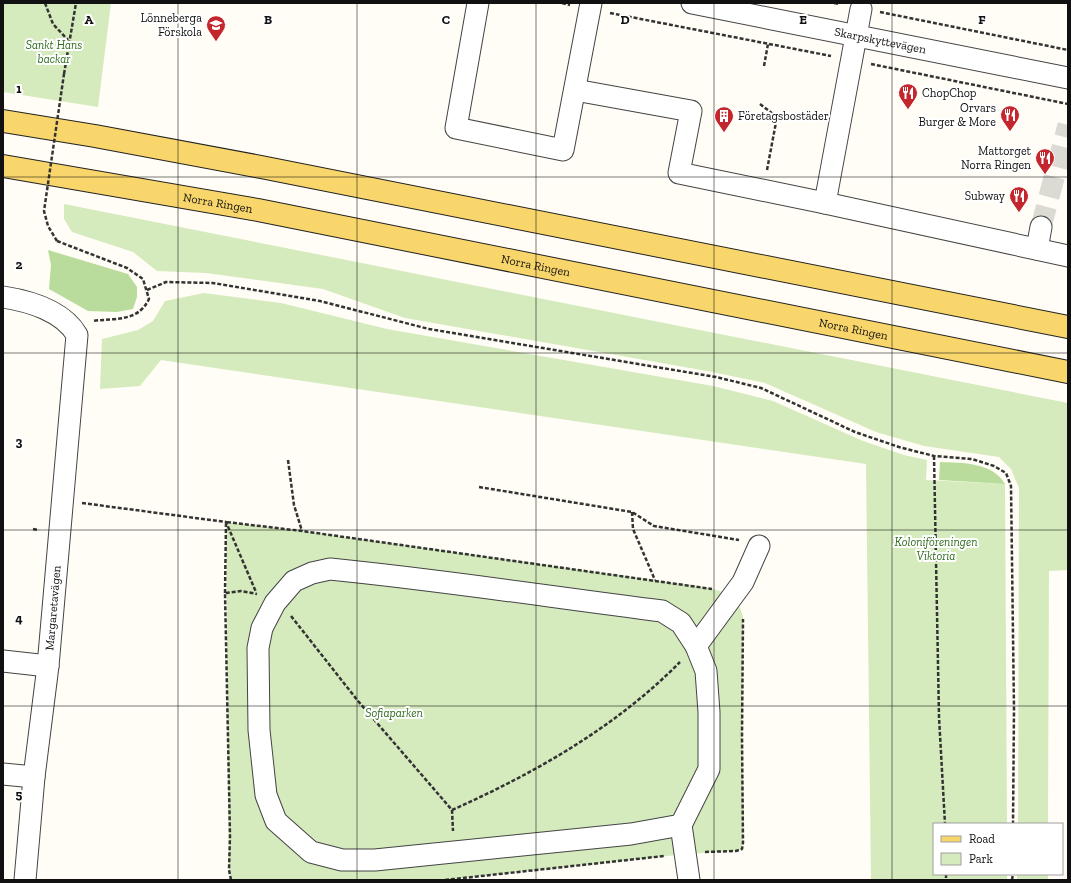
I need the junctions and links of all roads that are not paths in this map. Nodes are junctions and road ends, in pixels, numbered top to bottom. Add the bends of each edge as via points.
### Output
1 (478, 3) edge
2 (692, 3) edge
3 (590, 6) edge
4 (861, 9) road end
5 (857, 36) junction
6 (1068, 78) edge
7 (575, 90) junction
8 (3, 121) edge
9 (3, 166) edge
10 (825, 203) junction
11 (1041, 227) tunnel mouth
12 (1037, 249) junction
13 (1068, 256) edge
14 (3, 297) edge
15 (1068, 326) edge
16 (1068, 372) edge
17 (759, 546) road end
18 (696, 646) junction
19 (3, 661) edge
20 (48, 666) junction
21 (3, 774) edge
22 (34, 777) junction
23 (681, 825) junction
24 (25, 880) edge
25 (689, 880) edge

1 - 7 street via 456,128 563,150
2 - 5 street, Skarpskyttevägen
3 - 7 street
4 - 5 street
5 - 6 street, Skarpskyttevägen
5 - 10 street
7 - 10 street via 691,111 679,173
8 - 15 main road via 261,167
9 - 16 main road, Norra Ringen via 266,211
10 - 12 street
11 - 12 street
12 - 13 street
14 - 20 street, Margaretavägen via 24,300 57,316 71,326 77,335
17 - 18 street via 743,582
18 - 23 street via 706,671 709,769
18 - 23 street via 681,623 662,611 330,569 294,581 275,603 262,628 258,648 259,730 266,795 276,821 311,852 342,860 375,860 631,834
19 - 20 street
20 - 22 street, Margaretavägen
21 - 22 street
22 - 24 street, Margaretavägen
23 - 25 street

